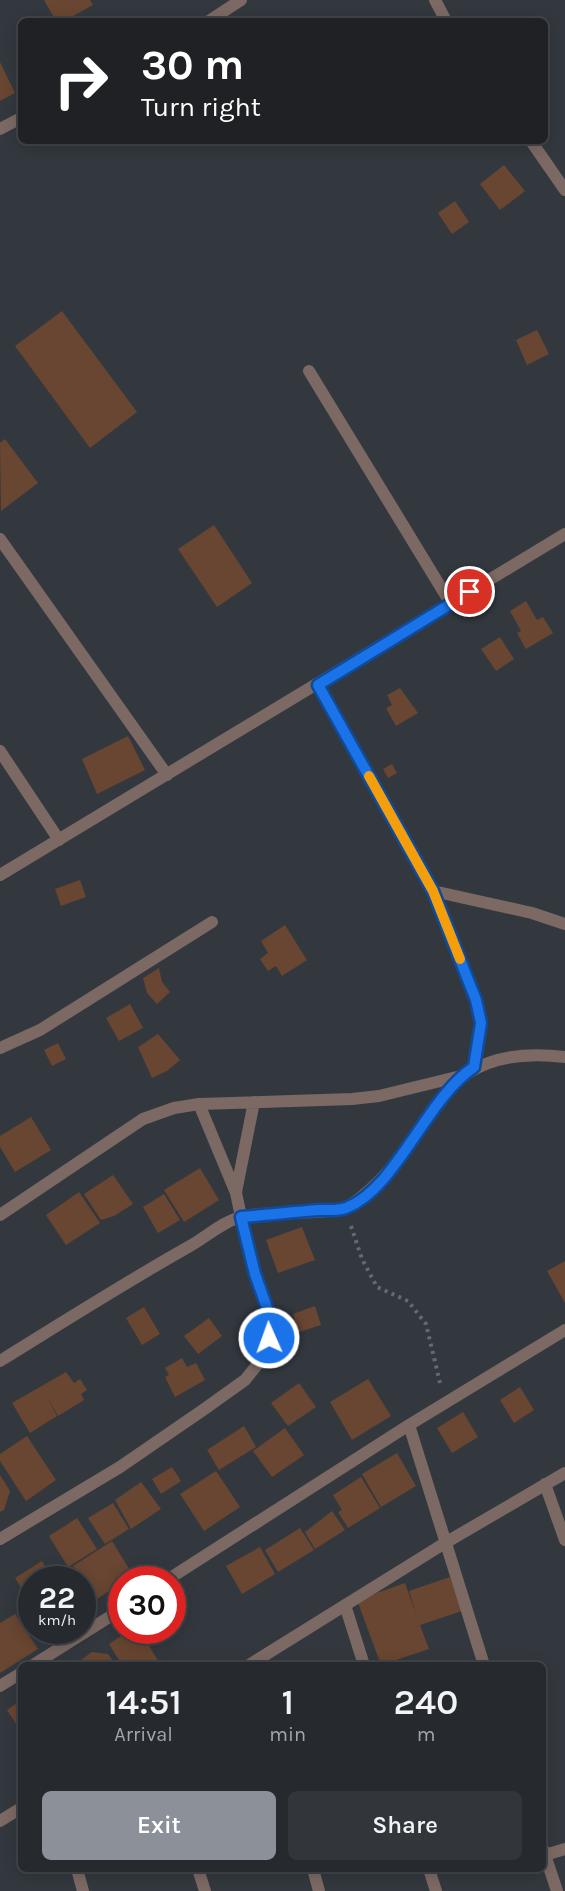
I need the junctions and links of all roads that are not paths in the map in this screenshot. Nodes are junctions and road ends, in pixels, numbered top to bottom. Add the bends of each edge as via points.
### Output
1 (241, 0) edge
2 (435, 0) edge
3 (214, 18) edge
4 (445, 18) edge
5 (18, 120) edge
6 (0, 129) edge
7 (533, 144) edge
8 (565, 190) edge
9 (309, 371) dead end
10 (565, 534) edge
11 (0, 539) edge
12 (451, 604) junction
13 (318, 685) junction
14 (0, 751) edge
15 (167, 775) junction
16 (59, 840) junction
17 (0, 875) edge
18 (433, 891) junction
19 (212, 922) dead end
20 (565, 924) edge
21 (0, 1048) edge
22 (565, 1057) edge
23 (474, 1067) junction
24 (460, 1076) junction
25 (254, 1102) junction
26 (199, 1104) junction
27 (236, 1193) junction
28 (0, 1215) edge
29 (241, 1217) junction
30 (565, 1330) edge
31 (0, 1361) edge
32 (409, 1425) junction
33 (565, 1473) edge
34 (545, 1484) junction
35 (0, 1539) edge
36 (565, 1540) edge
37 (445, 1543) junction
38 (186, 1568) edge
39 (345, 1605) junction
40 (108, 1618) edge
41 (38, 1662) edge
42 (254, 1662) edge
43 (363, 1662) edge
44 (483, 1662) edge
45 (18, 1675) edge
46 (0, 1686) edge
47 (18, 1810) edge
48 (0, 1821) edge
49 (565, 1849) edge
50 (546, 1852) edge
51 (546, 1858) edge
52 (78, 1872) edge
53 (199, 1872) edge
54 (314, 1872) edge
55 (430, 1872) edge
56 (83, 1891) edge
57 (205, 1891) edge
58 (320, 1891) edge
59 (436, 1891) edge
60 (556, 1891) edge

1 - 3 street
2 - 4 street
5 - 6 street
7 - 8 street
9 - 12 street
10 - 12 street
11 - 15 street
12 - 13 street
13 - 15 street
13 - 18 street
14 - 16 street
15 - 16 street
16 - 17 street
18 - 20 street
18 - 23 street via 476,1000 481,1023
19 - 21 street via 40,1030
22 - 23 street via 529,1054
23 - 24 street
24 - 25 street via 370,1097
24 - 29 street via 371,1191 345,1208
25 - 26 street
25 - 27 street
26 - 27 street
26 - 28 street via 143,1119
27 - 29 street
29 - 31 street
29 - 35 street via 271,1319 261,1360 245,1380 120,1467
30 - 32 street
32 - 37 street
32 - 38 street
33 - 34 street
34 - 36 street
34 - 37 street
37 - 39 street
37 - 44 street
39 - 42 street
39 - 43 street
40 - 41 street
45 - 46 street
47 - 48 street
49 - 50 street
51 - 60 street
52 - 56 street
53 - 57 street
54 - 58 street
55 - 59 street

